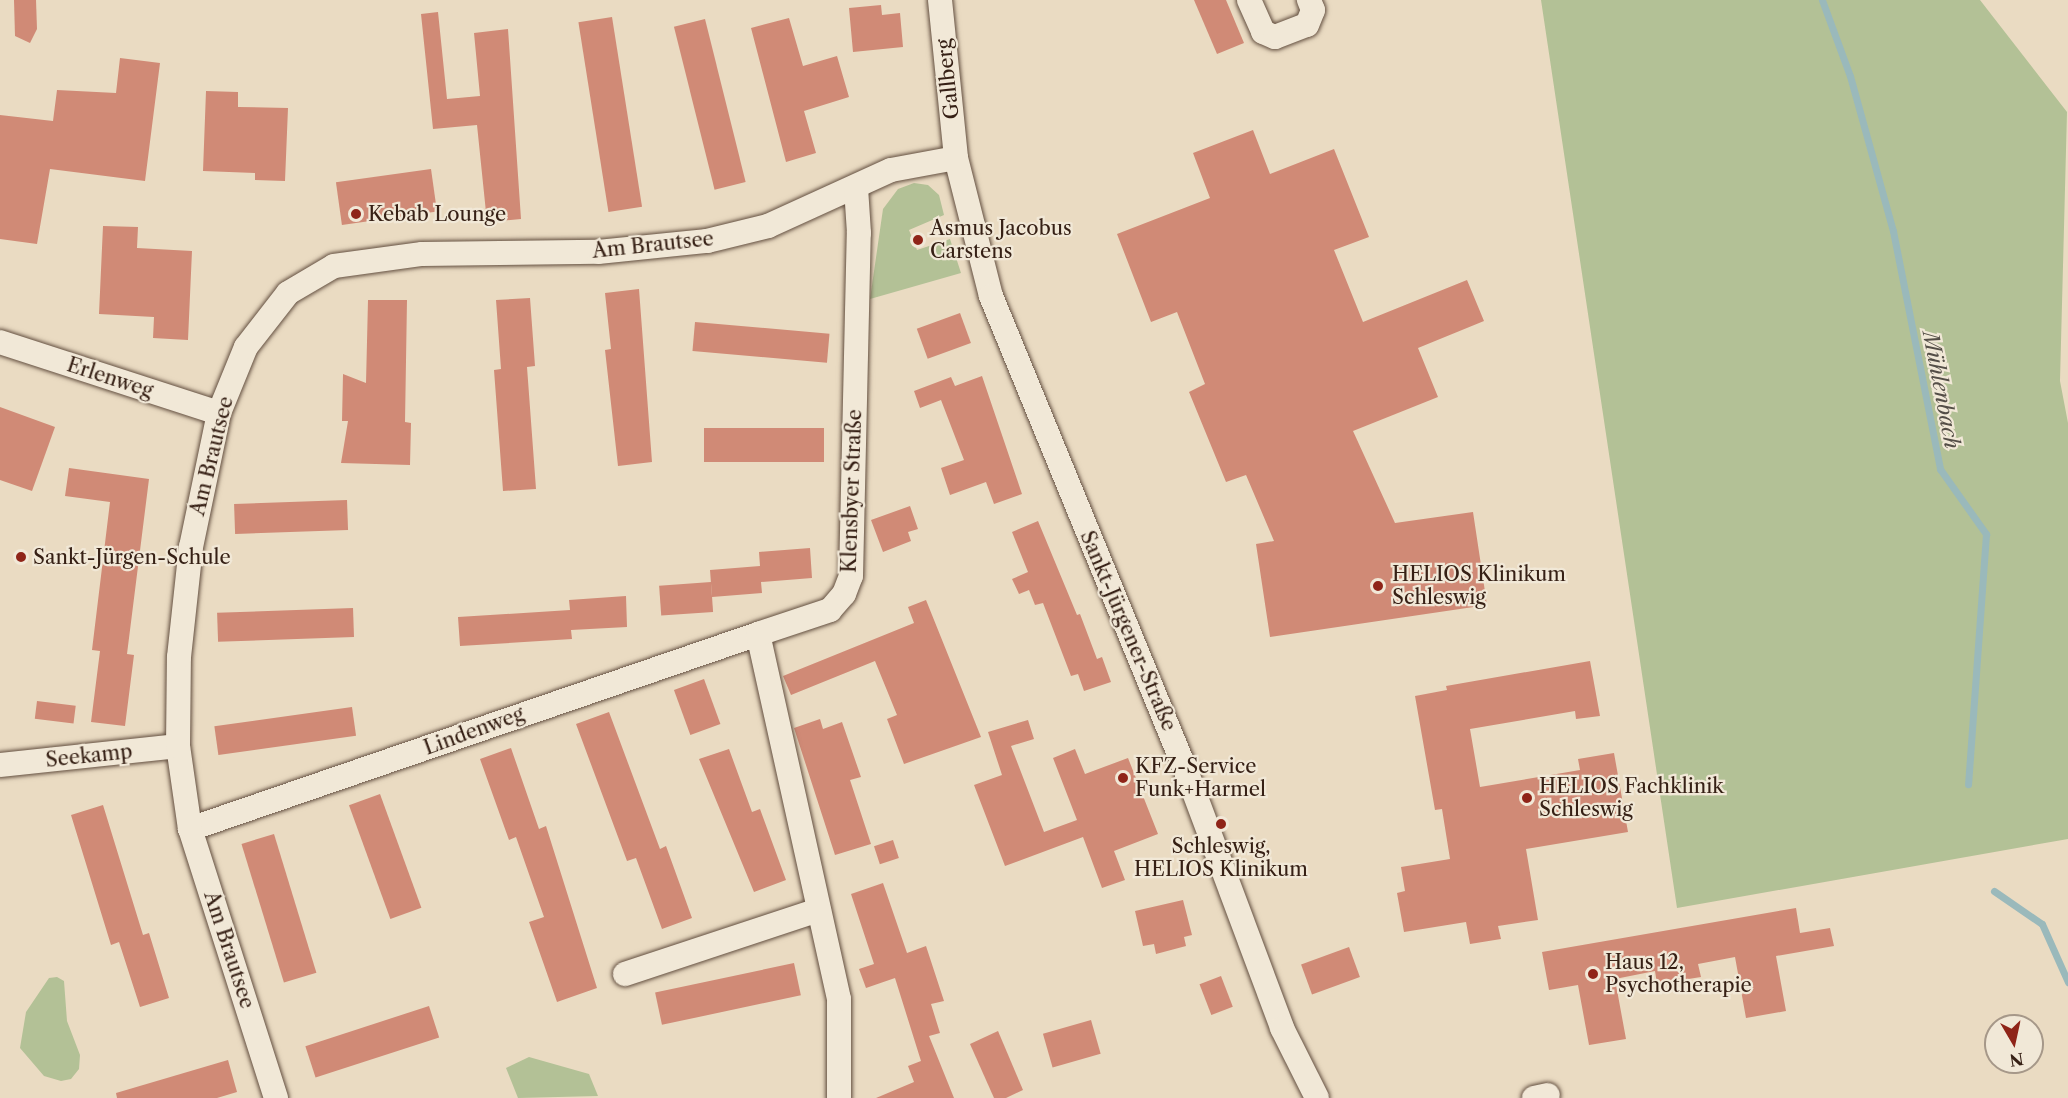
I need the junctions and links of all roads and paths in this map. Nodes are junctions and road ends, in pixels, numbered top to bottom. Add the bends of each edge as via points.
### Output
1 (940, 0) edge
2 (1249, 0) edge
3 (1309, 0) edge
4 (956, 158) junction
5 (856, 188) junction
6 (0, 342) edge
7 (219, 413) junction
8 (758, 634) junction
9 (178, 746) junction
10 (0, 765) edge
11 (190, 829) junction
12 (819, 910) junction
13 (625, 974) dead end
14 (276, 1098) edge
15 (839, 1098) edge
16 (1317, 1098) edge

1 - 4 street, Gallberg
2 - 3 street via 1263,32 1275,38 1308,25 1313,10
4 - 5 street, Am Brautsee via 891,170
4 - 16 street, Sankt-Jürgener-Straße via 991,296 1027,390 1188,776 1282,1028
5 - 7 street, Am Brautsee via 768,226 707,241 586,252 422,254 334,266 288,293 246,347
5 - 8 street, Klensbyer Straße via 859,233 851,576 844,594 830,610
6 - 7 street, Erlenweg
7 - 9 street, Am Brautsee via 190,558 178,657
8 - 11 street, Lindenweg
8 - 12 street
9 - 10 street, Seekamp
9 - 11 street, Am Brautsee
11 - 14 street, Am Brautsee
12 - 13 street
12 - 15 street via 842,1021

